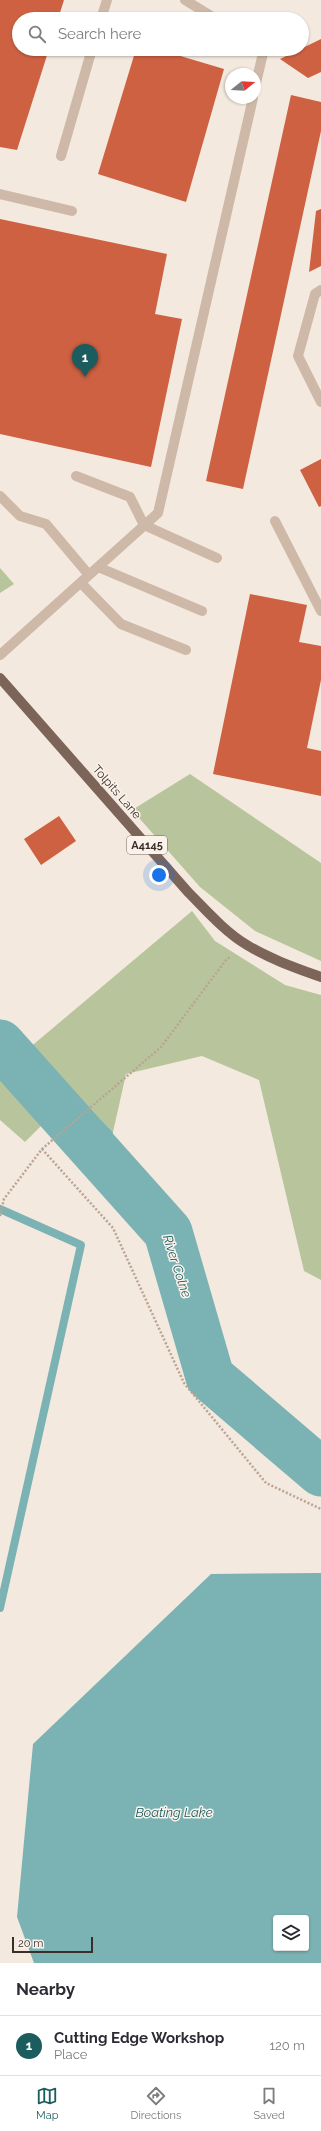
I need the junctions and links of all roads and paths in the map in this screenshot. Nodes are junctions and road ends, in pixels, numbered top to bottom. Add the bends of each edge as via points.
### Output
1 (107, 0) edge
2 (185, 0) edge
3 (103, 12) edge
4 (205, 12) edge
5 (90, 56) edge
6 (262, 56) edge
7 (260, 68) edge
8 (252, 104) edge
9 (61, 156) dead end
10 (0, 194) edge
11 (72, 211) dead end
12 (321, 290) edge
13 (321, 402) edge
14 (76, 476) dead end
15 (0, 496) edge
16 (275, 521) dead end
17 (144, 525) junction
18 (217, 558) dead end
19 (98, 567) junction
20 (89, 575) junction
21 (81, 583) junction
22 (202, 611) dead end
23 (321, 612) edge
24 (186, 650) dead end
25 (0, 655) edge
26 (0, 678) edge
27 (247, 945) junction
28 (321, 977) edge
29 (42, 1149) junction
30 (0, 1216) edge
31 (321, 1509) edge

1 - 3 lane
2 - 4 lane
5 - 9 lane
6 - 7 lane
8 - 17 lane via 158,513
10 - 11 lane
12 - 13 lane via 314,294 298,356
14 - 17 lane via 130,496
15 - 20 lane via 20,516 46,524
16 - 23 lane
17 - 18 lane
17 - 19 lane
19 - 20 lane
19 - 22 lane
20 - 21 lane
21 - 24 lane via 121,624
21 - 25 lane
26 - 27 main road, Tolpits Lane / A4145 via 188,892 219,923
27 - 28 main road, Tolpits Lane / A4145 via 292,967
27 - 29 path via 226,960 161,1048
29 - 30 path via 4,1200
29 - 31 path via 113,1228 184,1383 266,1483

